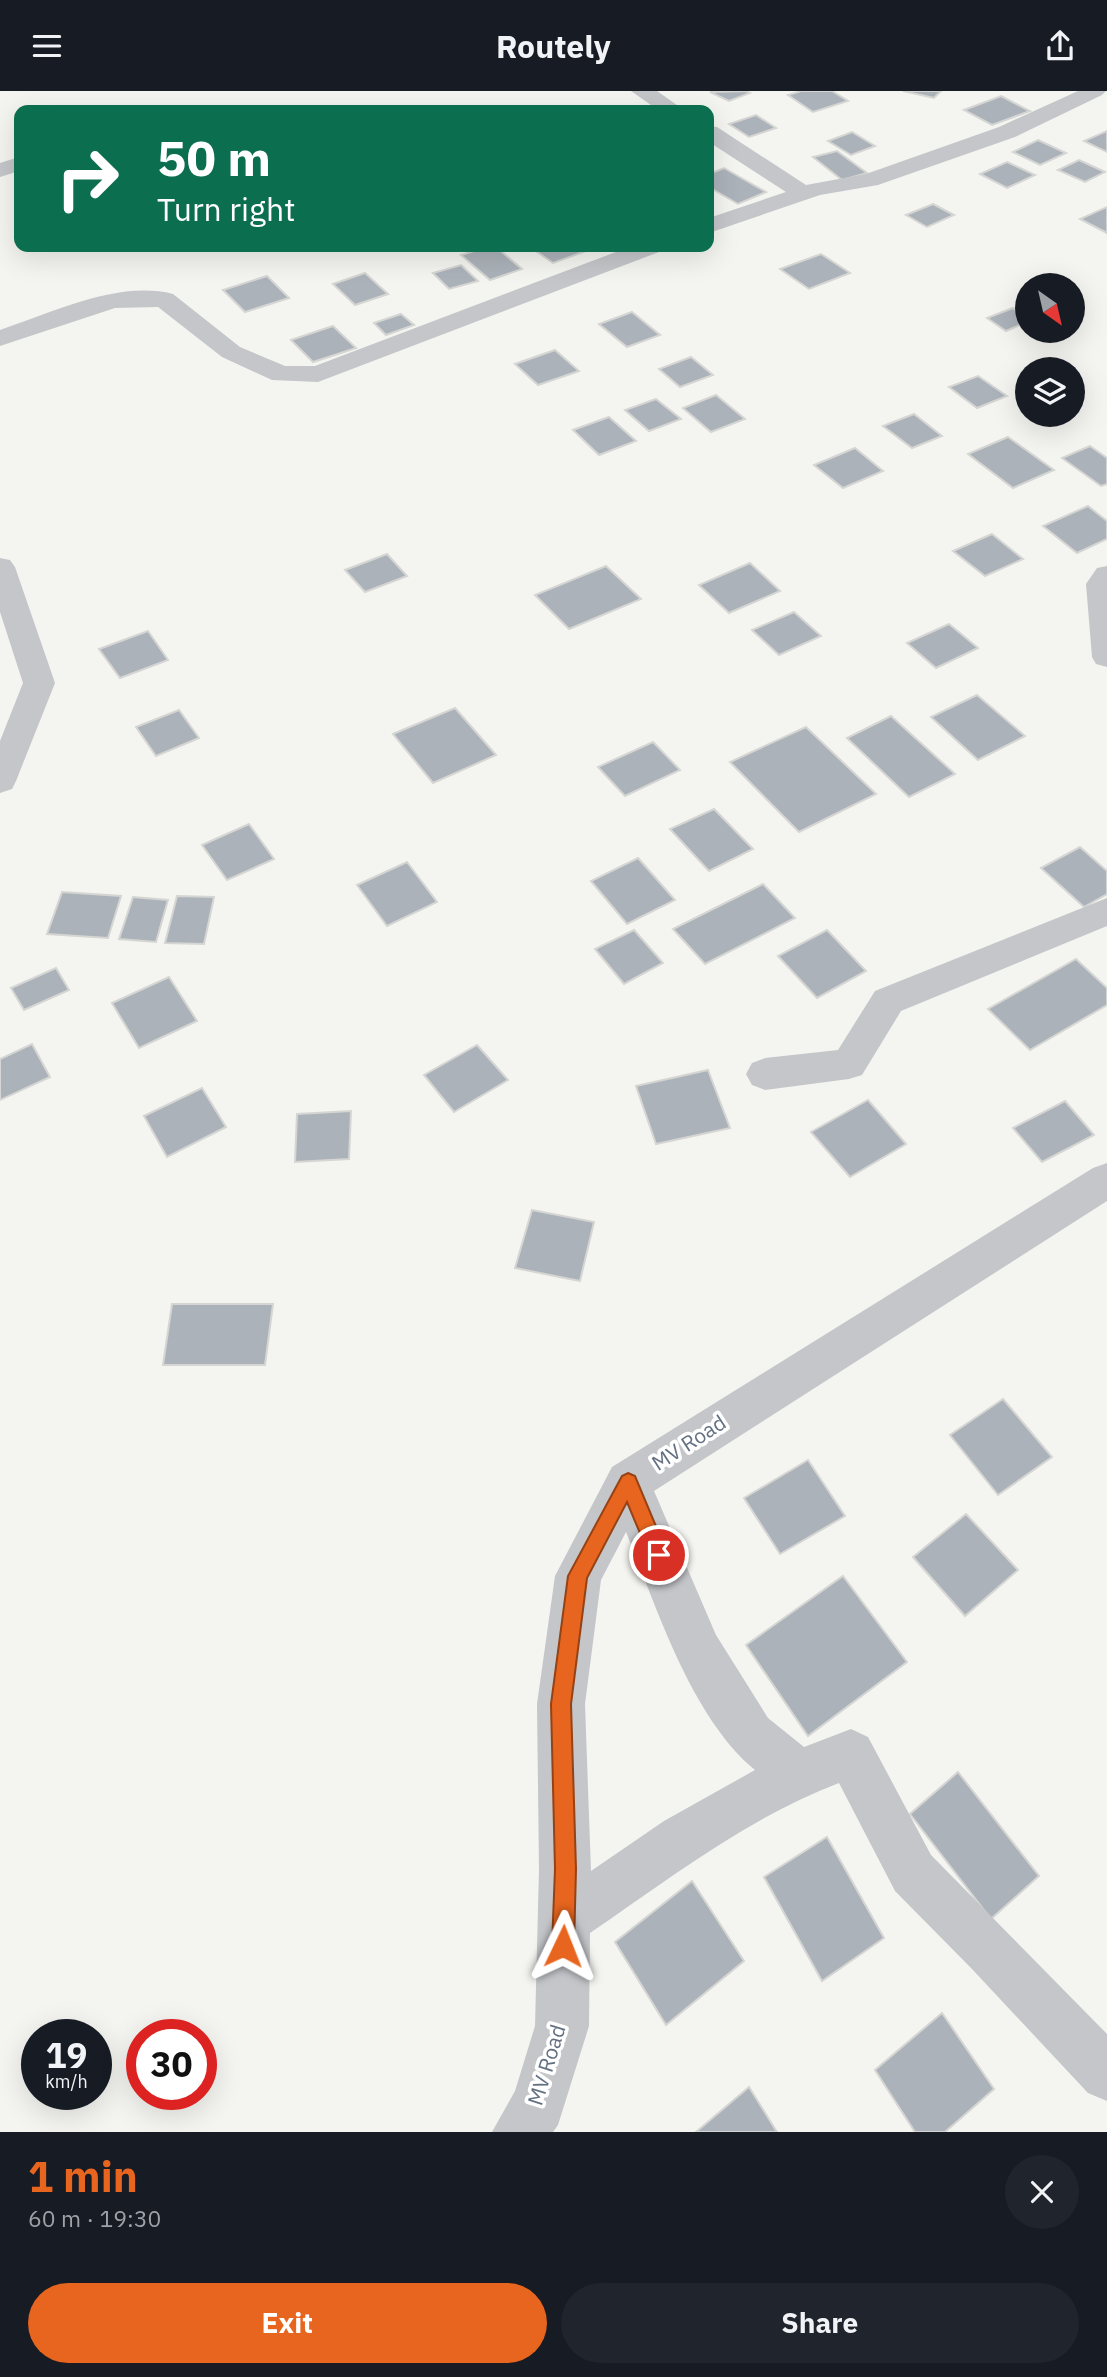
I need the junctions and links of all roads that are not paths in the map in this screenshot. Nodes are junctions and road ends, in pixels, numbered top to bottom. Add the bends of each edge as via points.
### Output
1 (642, 91) edge
2 (1054, 91) edge
3 (1089, 94) edge
4 (665, 105) edge
5 (714, 135) edge
6 (803, 193) junction
7 (714, 224) edge
8 (638, 252) edge
9 (0, 338) edge
10 (0, 567) edge
11 (1107, 575) edge
12 (1107, 657) edge
13 (0, 781) edge
14 (1107, 911) edge
15 (765, 1074) dead end
16 (1107, 1180) edge
17 (628, 1482) junction
18 (798, 1774) junction
19 (564, 1920) junction
20 (1107, 2074) edge
21 (520, 2132) edge

1 - 4 street
2 - 3 street
3 - 6 street via 1007,132 870,180
5 - 6 street
6 - 7 street
8 - 9 street via 318,374 281,374 231,352 164,299 113,301
10 - 13 street via 39,683
11 - 12 street via 1101,584
14 - 15 street via 888,1001 849,1064
16 - 17 street, MV Road
17 - 18 street via 699,1652 751,1735
17 - 19 street, MV Road via 578,1576 561,1704
18 - 19 street via 682,1839
18 - 20 street via 851,1753 913,1873
19 - 21 street, MV Road via 562,2026 538,2105

